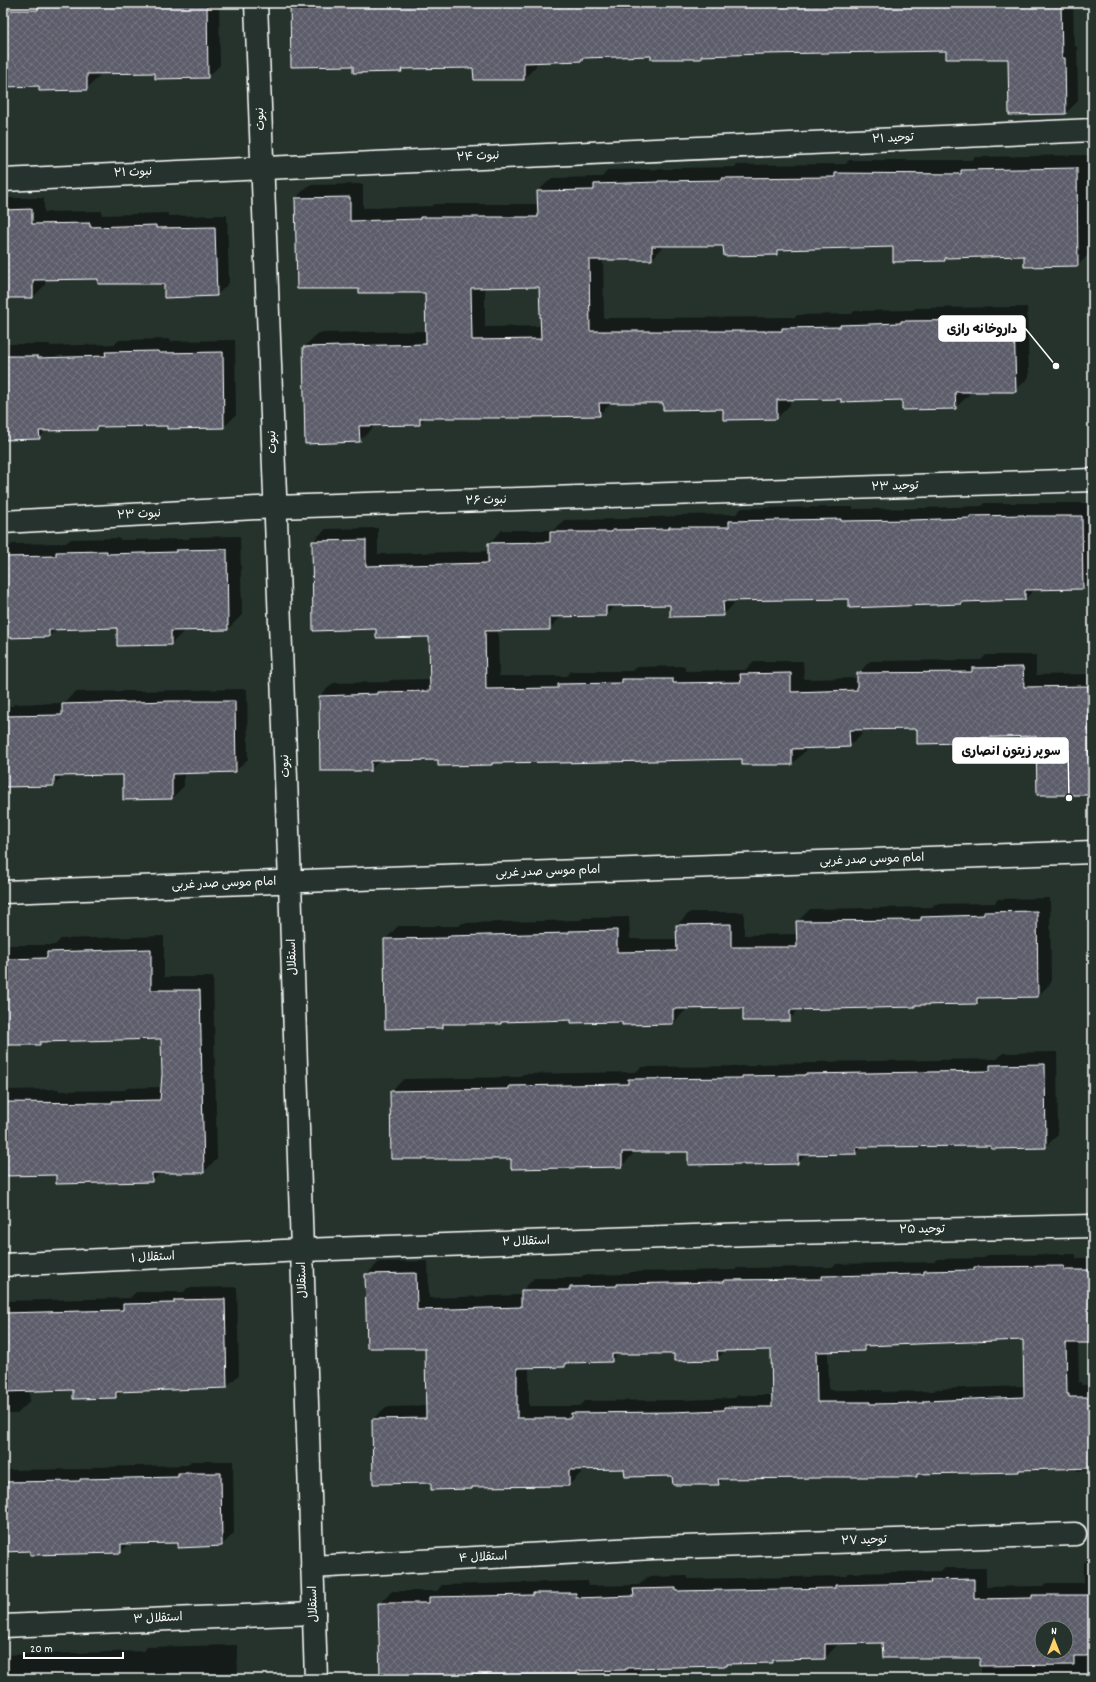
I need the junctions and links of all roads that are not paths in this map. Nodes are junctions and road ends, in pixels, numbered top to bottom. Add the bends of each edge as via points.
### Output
1 (256, 3) edge
2 (1093, 130) edge
3 (693, 148) joint
4 (263, 167) junction
5 (3, 180) edge
6 (1093, 480) edge
7 (697, 494) joint
8 (276, 507) junction
9 (3, 522) edge
10 (1093, 852) edge
11 (290, 882) junction
12 (3, 892) edge
13 (1093, 1226) edge
14 (750, 1234) joint
15 (302, 1250) junction
16 (3, 1265) edge
17 (1076, 1534) dead end
18 (653, 1548) joint
19 (312, 1567) junction
20 (314, 1612) junction
21 (3, 1626) edge
22 (316, 1679) edge

1 - 4 street, نبوت
2 - 3 street, توحید ۲۱
3 - 4 street, نبوت ۲۴
4 - 5 street, نبوت ۲۱
4 - 8 street, نبوت
6 - 7 street, توحید ۲۳
7 - 8 street, نبوت ۲۶
8 - 9 street, نبوت ۲۳
8 - 11 street, نبوت
10 - 11 street, امام موسی صدر غربی
11 - 12 street, امام موسی صدر غربی
11 - 15 street, استقلال
13 - 14 street, توحید ۲۵
14 - 15 street, استقلال ۲
15 - 16 street, استقلال ۱
15 - 19 street, استقلال
17 - 18 street, توحید ۲۷
18 - 19 street, استقلال ۴
19 - 20 street, استقلال
20 - 21 street, استقلال ۳
20 - 22 street, استقلال

